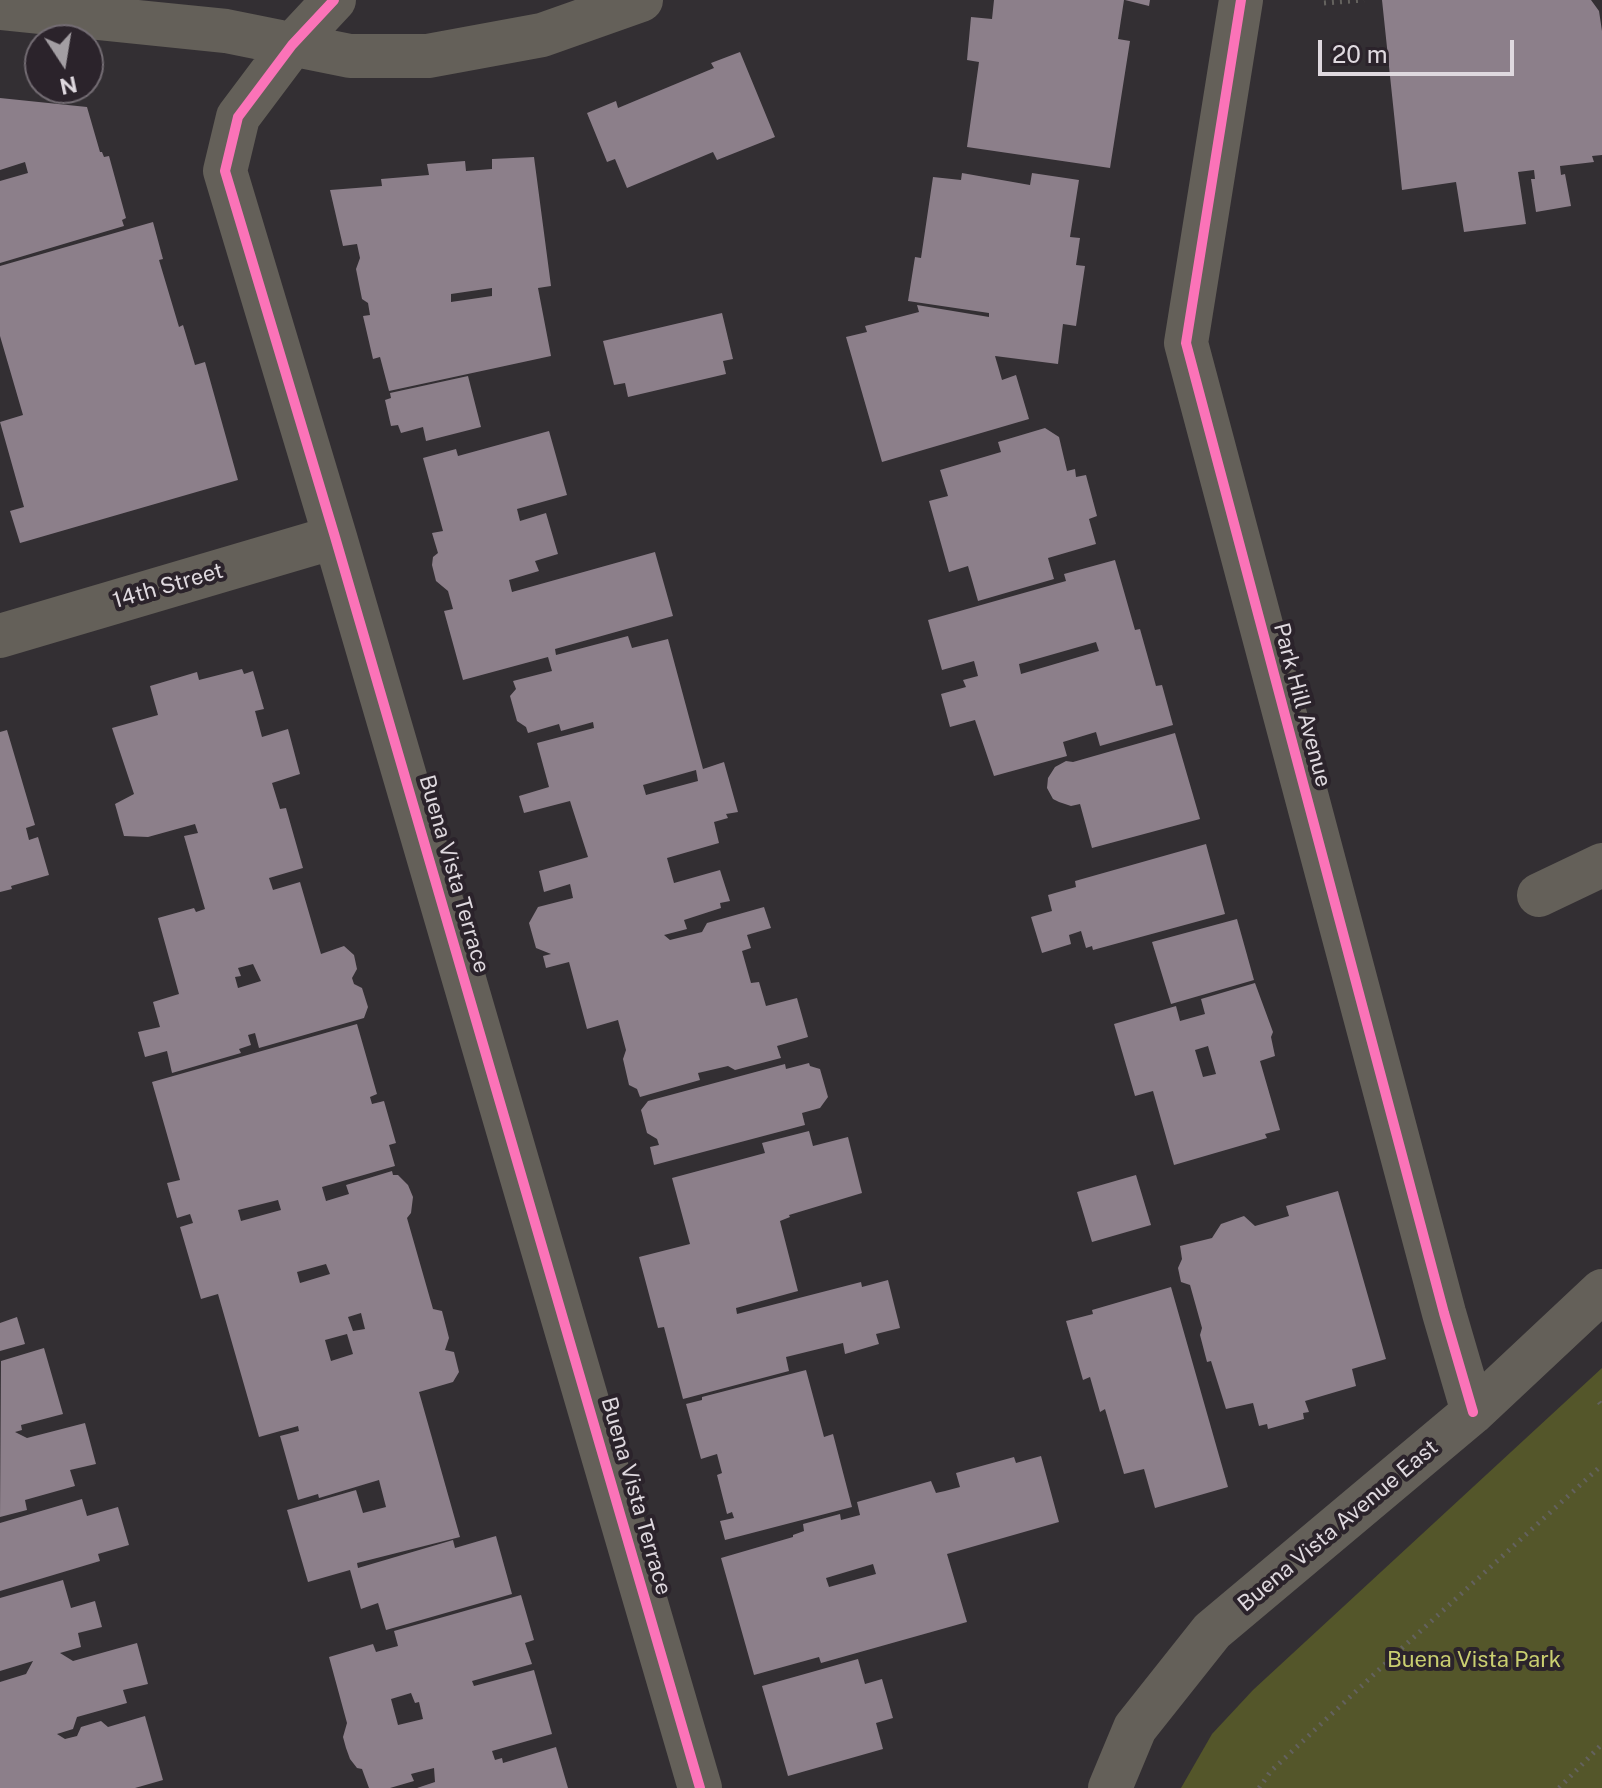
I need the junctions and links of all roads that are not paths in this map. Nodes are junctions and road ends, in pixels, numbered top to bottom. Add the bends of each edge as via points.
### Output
1 (334, 0) edge
2 (641, 0) edge
3 (1241, 0) edge
4 (0, 8) edge
5 (292, 45) junction
6 (335, 537) junction
7 (0, 636) edge
8 (1602, 865) edge
9 (1539, 895) dead end
10 (1602, 1291) edge
11 (1473, 1412) junction
12 (700, 1788) edge
13 (1110, 1788) edge

1 - 5 street, Buena Vista Terrace
2 - 5 street via 542,35 428,56 350,56
3 - 11 street, Park Hill Avenue via 1186,343
4 - 5 street via 226,31
5 - 6 street, Buena Vista Terrace via 238,117 225,171
6 - 7 street, 14th Street
6 - 12 street, Buena Vista Terrace
8 - 9 street
10 - 11 street, Buena Vista Avenue East
11 - 13 street, Buena Vista Avenue East via 1212,1631 1135,1728

